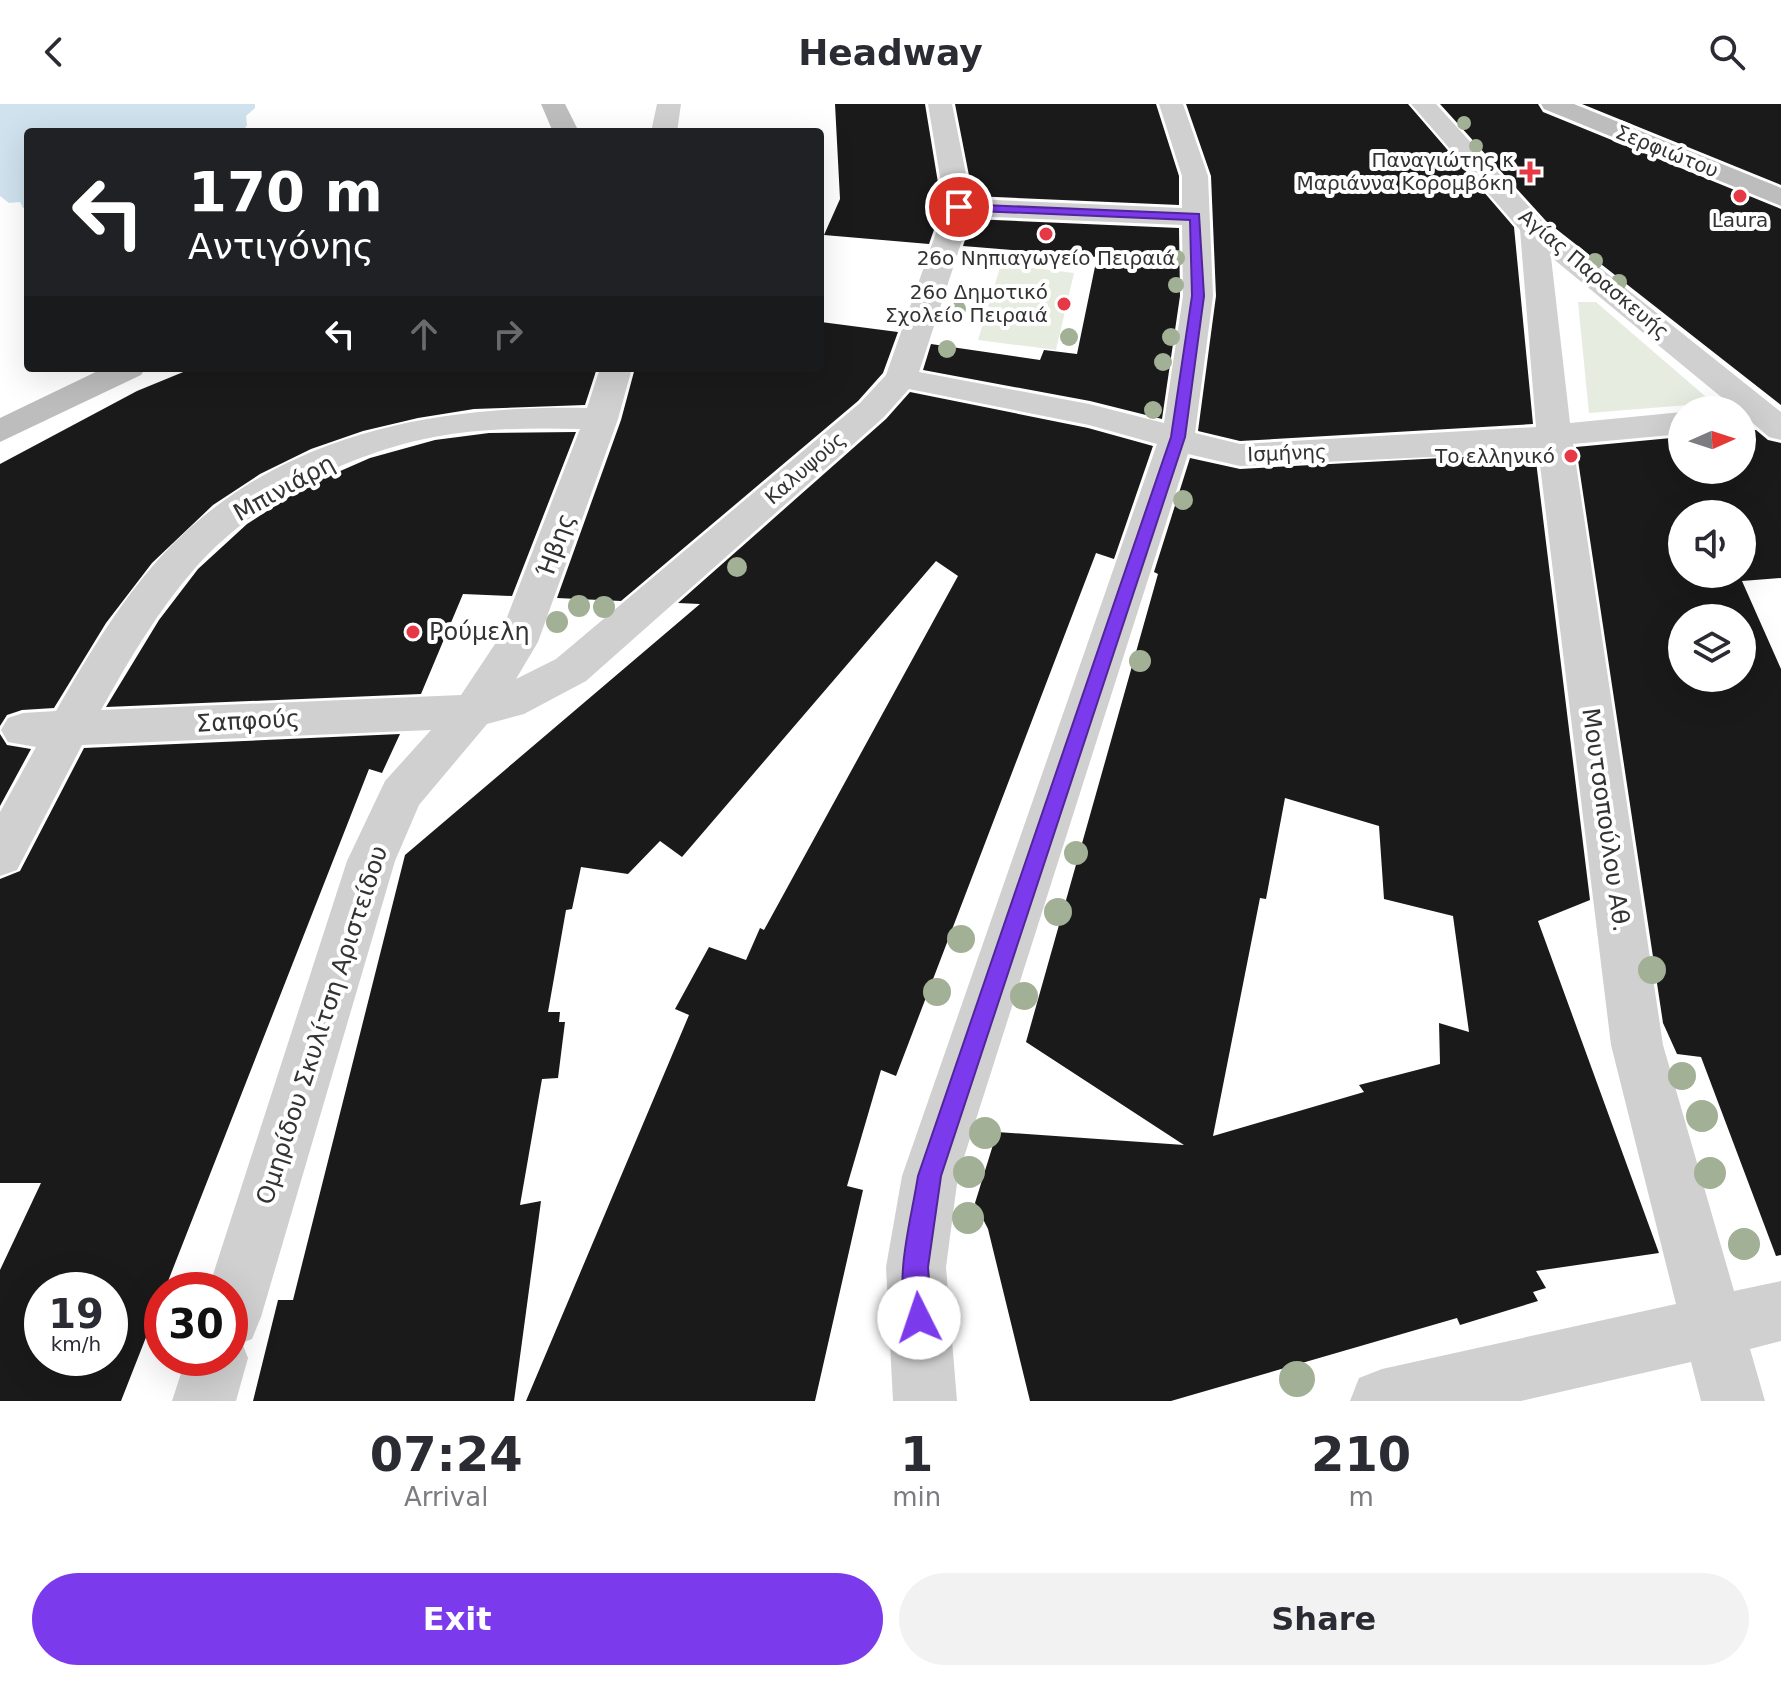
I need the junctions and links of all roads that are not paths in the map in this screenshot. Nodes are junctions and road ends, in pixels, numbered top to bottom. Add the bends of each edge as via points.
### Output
1 (553, 104) edge
2 (669, 104) edge
3 (940, 104) edge
4 (1171, 104) edge
5 (1423, 104) edge
6 (1553, 104) edge
7 (564, 128) edge
8 (665, 128) edge
9 (1781, 198) edge
10 (959, 207) junction
11 (1195, 217) junction
12 (1534, 229) junction
13 (122, 372) edge
14 (615, 372) edge
15 (901, 378) junction
16 (601, 419) junction
17 (1763, 421) edge
18 (1668, 424) edge
19 (0, 431) edge
20 (1554, 435) junction
21 (1178, 437) junction
22 (473, 711) junction
23 (71, 728) junction
24 (23, 730) dead end
25 (0, 856) edge
26 (244, 1272) edge
27 (1781, 1311) edge
28 (1712, 1324) junction
29 (212, 1376) edge
30 (204, 1401) edge
31 (925, 1401) edge
32 (1382, 1401) edge
33 (1733, 1401) edge

1 - 7 street
2 - 8 street
3 - 10 street, Καλυψούς
4 - 11 street via 1195,176
5 - 12 street, Αγίας Παρασκευής
6 - 9 street, Σερφιώτου
10 - 11 street
10 - 15 street, Καλυψούς
11 - 21 street via 1198,296
12 - 17 street, Αγίας Παρασκευής
12 - 20 street, Μουτσοπούλου Αθ.
13 - 19 street
14 - 16 street, Ήβης
15 - 21 street, Ισμήνης
15 - 22 street, Καλυψούς via 872,410 571,670 509,702
16 - 22 street, Ήβης via 518,642
16 - 23 street, Μπινιάρη via 465,421 410,432 347,453 244,504 184,556 129,628
18 - 20 street, Ισμήνης
20 - 21 street, Ισμήνης via 1516,442 1240,455
20 - 28 street, Μουτσοπούλου Αθ. via 1637,1045
21 - 31 street via 930,1176 916,1267
22 - 23 street, Σαπφούς
22 - 26 street, Ομηρίδου Σκυλίτση Αριστείδου via 401,794 371,861
23 - 24 street, Σαπφούς
23 - 25 street, Μπινιάρη
27 - 28 street
28 - 32 street
28 - 33 street, Μουτσοπούλου Αθ.
29 - 30 street

